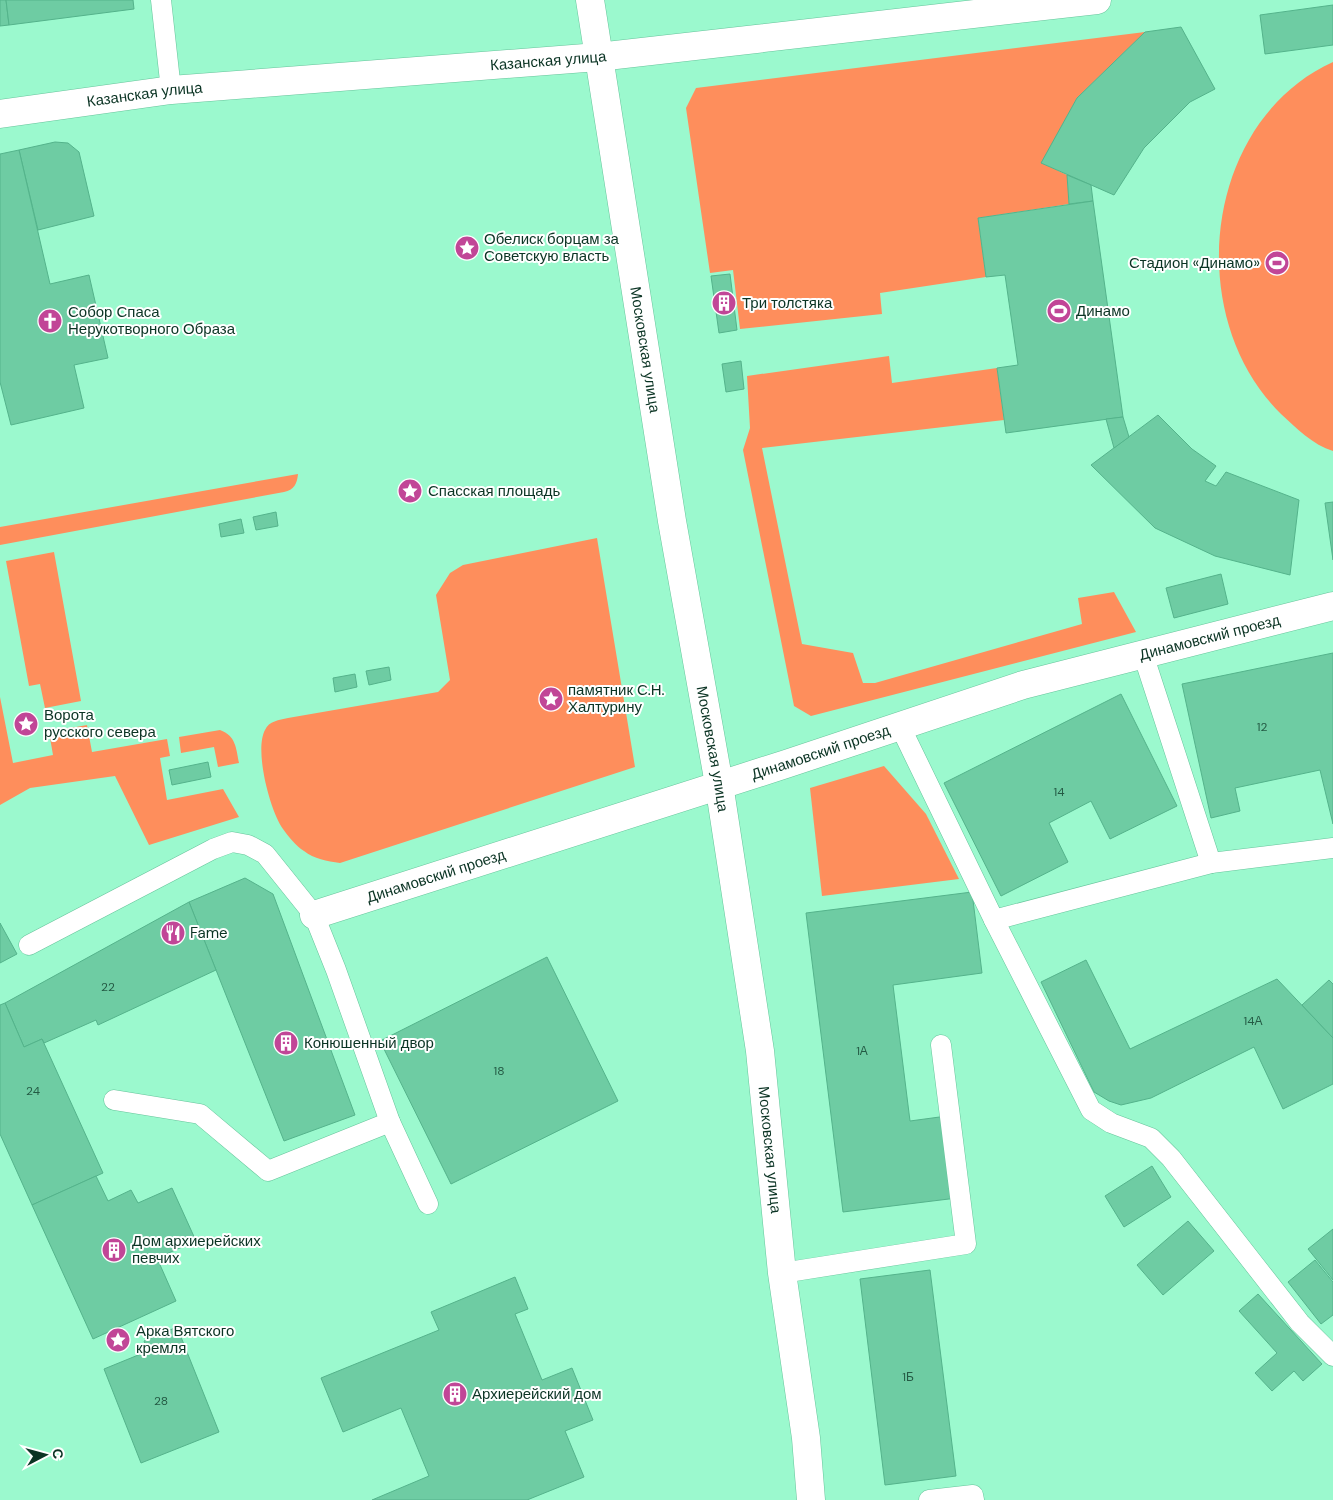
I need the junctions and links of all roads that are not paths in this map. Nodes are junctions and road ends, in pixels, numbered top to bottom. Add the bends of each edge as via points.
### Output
1 (161, 0) edge
2 (590, 0) edge
3 (1094, 0) edge
4 (598, 57) junction
5 (171, 90) junction
6 (0, 114) edge
7 (1333, 606) edge
8 (1143, 654) junction
9 (900, 726) junction
10 (719, 784) junction
11 (1333, 848) edge
12 (1211, 863) junction
13 (314, 915) junction
14 (994, 920) junction
15 (29, 946) dead end
16 (941, 1045) dead end
17 (114, 1100) dead end
18 (390, 1122) junction
19 (428, 1204) dead end
20 (782, 1273) junction
21 (1333, 1356) edge
22 (811, 1500) edge
23 (929, 1500) edge
24 (974, 1500) edge

1 - 5 lane
2 - 4 street, Московская улица
3 - 4 street, Казанская улица
4 - 5 street, Казанская улица
4 - 10 street, Московская улица via 672,521
5 - 6 street, Казанская улица
7 - 8 street, Динамовский проезд
8 - 9 street, Динамовский проезд via 1023,685
8 - 12 lane
9 - 10 street, Динамовский проезд
9 - 14 lane
10 - 13 street, Динамовский проезд
10 - 20 street, Московская улица via 760,1050
11 - 12 lane
12 - 14 lane
13 - 15 lane via 265,854 248,845 232,842 166,872
13 - 18 lane
14 - 21 lane via 1091,1110 1112,1123 1150,1138 1171,1158 1300,1323
16 - 20 lane via 966,1244
17 - 18 lane via 200,1114 268,1171
18 - 19 lane
20 - 22 street, Московская улица via 806,1438
23 - 24 lane via 973,1495

